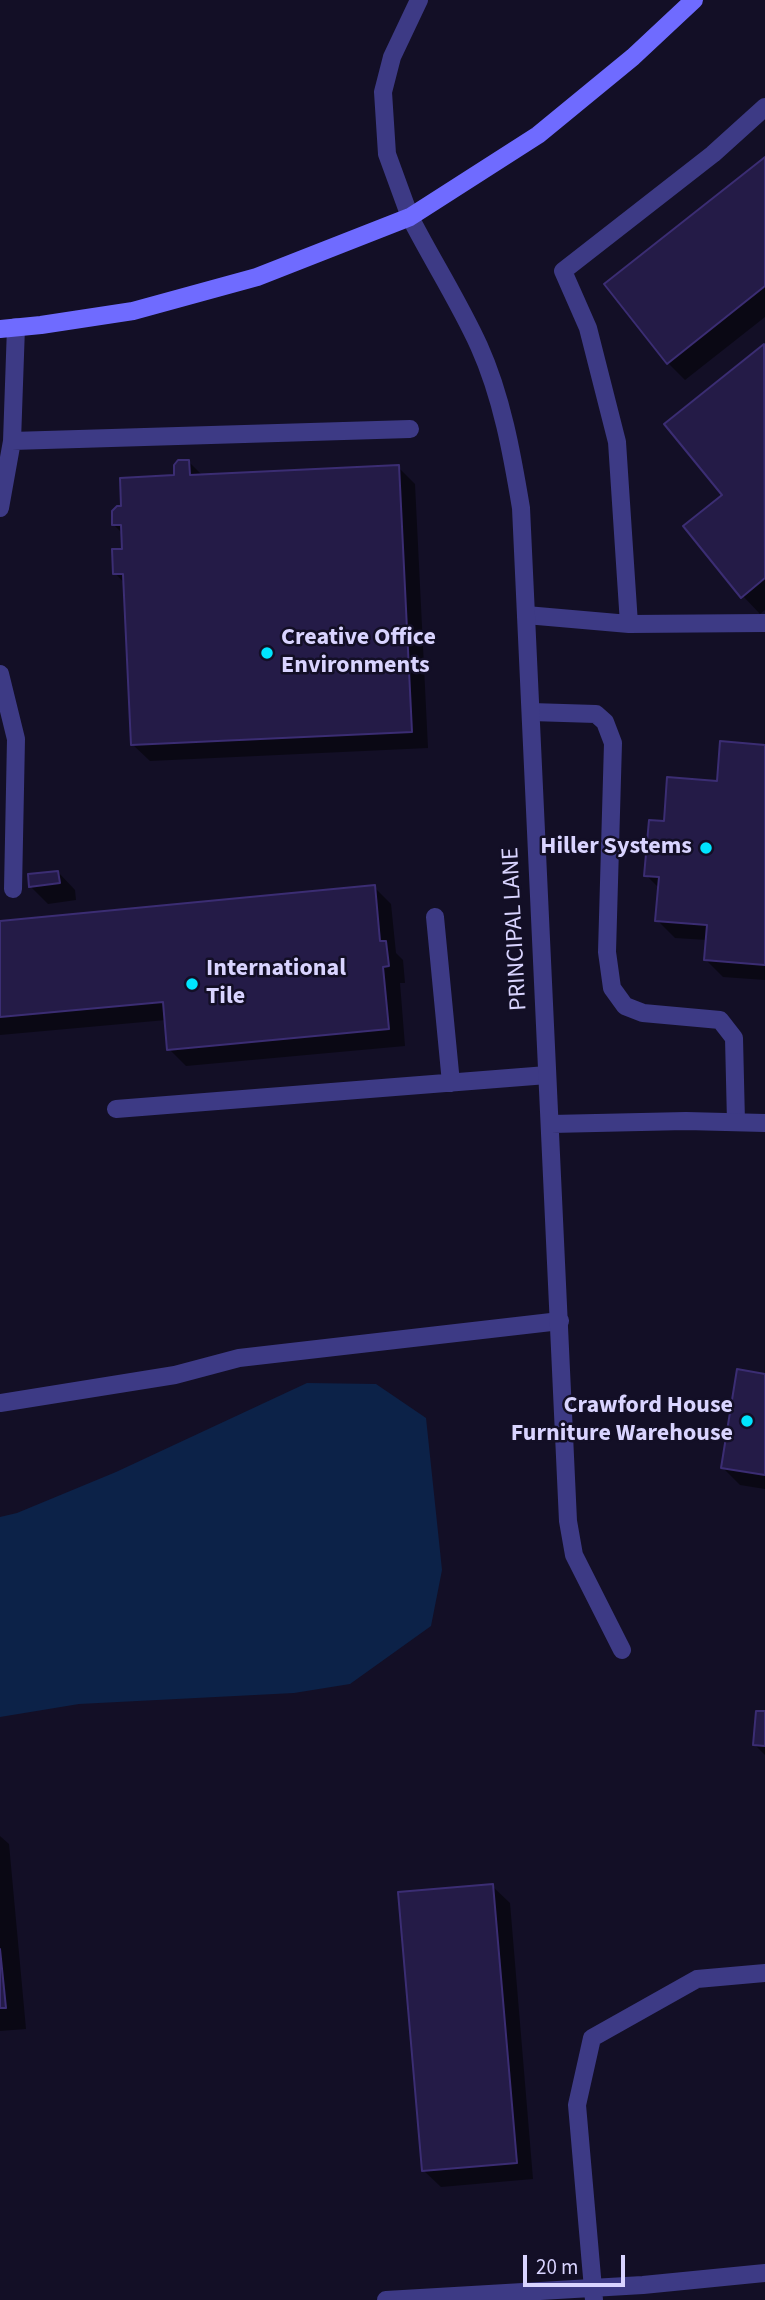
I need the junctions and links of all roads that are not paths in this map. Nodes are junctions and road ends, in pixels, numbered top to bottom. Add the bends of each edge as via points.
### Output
1 (419, 0) edge
2 (694, 0) edge
3 (765, 107) edge
4 (410, 217) junction
5 (8, 328) edge
6 (410, 429) dead end
7 (12, 441) junction
8 (0, 508) edge
9 (526, 615) junction
10 (765, 623) edge
11 (629, 624) junction
12 (0, 674) edge
13 (531, 712) junction
14 (13, 889) dead end
15 (435, 917) dead end
16 (547, 1075) junction
17 (451, 1083) junction
18 (116, 1109) dead end
19 (736, 1122) junction
20 (765, 1123) edge
21 (551, 1124) junction
22 (560, 1321) junction
23 (0, 1403) edge
24 (622, 1650) dead end
25 (765, 1973) edge
26 (765, 2273) edge
27 (593, 2294) edge
28 (386, 2300) edge

1 - 4 street, PRINCIPAL LANE via 392,57 383,92 387,155
2 - 4 street via 538,135
3 - 11 street via 713,154 563,271 588,328 617,442
4 - 5 street via 257,277 133,311
4 - 9 street, PRINCIPAL LANE via 479,346 494,386 521,508
5 - 7 street
6 - 7 street
7 - 8 street
9 - 11 street
9 - 13 street, PRINCIPAL LANE
10 - 11 street
12 - 14 street via 16,739
13 - 16 street, PRINCIPAL LANE
13 - 19 street via 596,714 605,722 613,743 607,952 612,988 625,1006 643,1013 720,1020 734,1038
15 - 17 street
16 - 17 street
16 - 21 street, PRINCIPAL LANE
17 - 18 street
19 - 20 street
19 - 21 street
21 - 22 street, PRINCIPAL LANE
22 - 23 street via 239,1358 175,1375
22 - 24 street, PRINCIPAL LANE via 568,1521 574,1555
25 - 27 street via 696,1979 592,2038 577,2105
26 - 27 street
27 - 28 street

